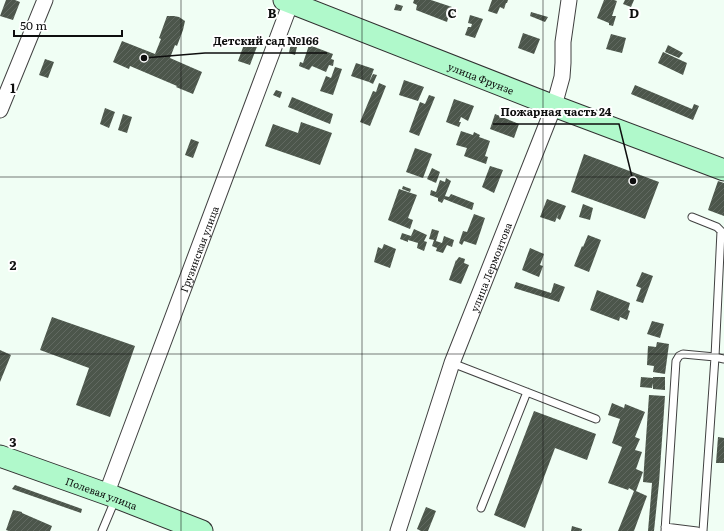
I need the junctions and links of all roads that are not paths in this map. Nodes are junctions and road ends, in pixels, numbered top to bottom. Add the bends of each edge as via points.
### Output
1 (45, 0) edge
2 (569, 0) edge
3 (287, 1) edge
4 (554, 106) junction
5 (0, 110) edge
6 (724, 170) edge
7 (692, 217) dead end
8 (715, 357) junction
9 (724, 358) edge
10 (452, 363) junction
11 (527, 392) junction
12 (596, 419) dead end
13 (1, 459) edge
14 (111, 496) junction
15 (481, 508) dead end
16 (665, 529) edge
17 (102, 531) edge
18 (202, 531) edge
19 (398, 531) edge
20 (697, 531) edge
21 (704, 531) edge

1 - 5 street
2 - 4 street, улица Лермонтова via 563,42 562,78
3 - 4 street, улица Фрунзе
3 - 14 street, Грузинская улица
4 - 6 street, улица Фрунзе
4 - 10 street, улица Лермонтова
7 - 8 lane via 718,227 721,231
8 - 9 lane
8 - 16 lane via 683,354 677,358
8 - 21 lane
10 - 11 lane
10 - 19 street, улица Лермонтова
11 - 12 lane
11 - 15 lane
13 - 14 street, Полевая улица
14 - 17 lane
14 - 18 street, Полевая улица
16 - 20 lane

